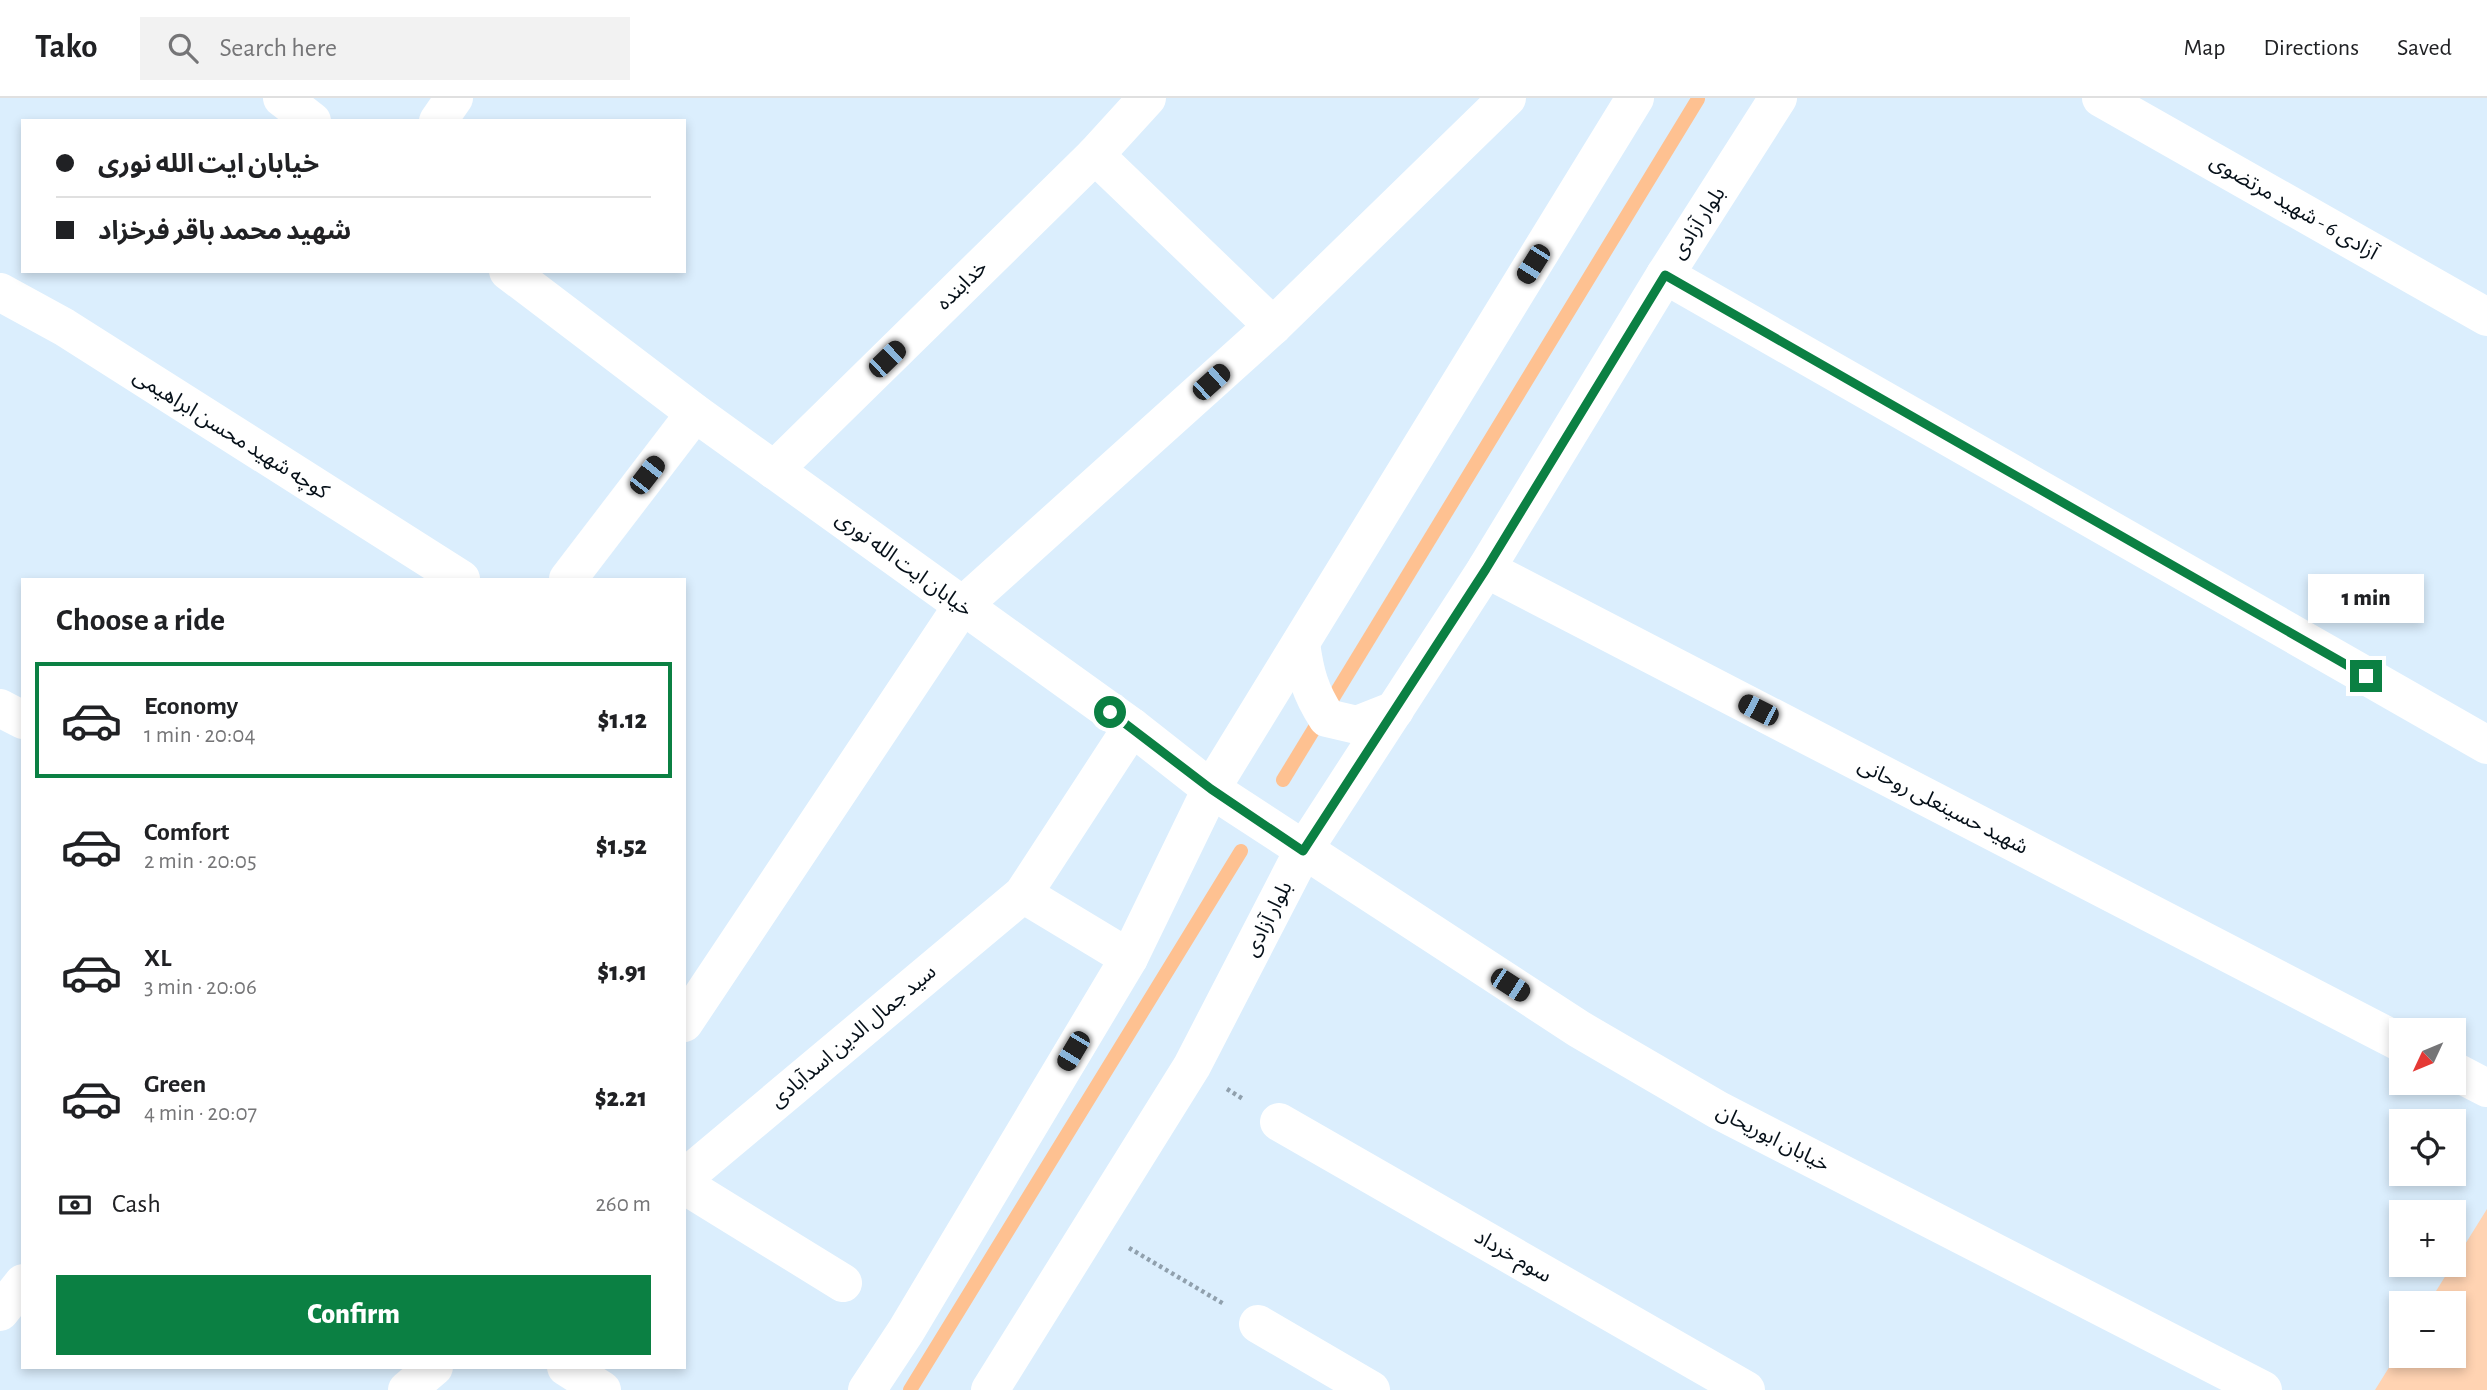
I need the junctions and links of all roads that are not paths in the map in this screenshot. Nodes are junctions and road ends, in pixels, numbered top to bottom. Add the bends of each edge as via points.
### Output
1 (282, 98) edge
2 (454, 98) edge
3 (1147, 98) edge
4 (1507, 98) edge
5 (1635, 98) edge
6 (1778, 98) edge
7 (2101, 98) edge
8 (309, 119) edge
9 (439, 119) edge
10 (1095, 155) junction
11 (511, 273) edge
12 (1665, 275) junction
13 (0, 292) edge
14 (2487, 317) edge
15 (1273, 326) junction
16 (695, 413) junction
17 (774, 470) junction
18 (1486, 569) junction
19 (459, 578) edge
20 (569, 578) edge
21 (962, 606) junction
22 (1301, 643) junction
23 (0, 708) edge
24 (1395, 710) junction
25 (21, 719) edge
26 (1132, 727) junction
27 (2487, 745) edge
28 (1211, 789) junction
29 (1303, 851) junction
30 (1023, 894) junction
31 (1129, 958) junction
32 (686, 1020) edge
33 (2389, 1038) edge
34 (2466, 1077) edge
35 (2487, 1088) edge
36 (1279, 1122) road end
37 (686, 1176) edge
38 (686, 1186) edge
39 (843, 1283) dead end
40 (21, 1286) edge
41 (0, 1312) edge
42 (1258, 1324) road end
43 (433, 1369) edge
44 (569, 1369) edge
45 (407, 1390) edge
46 (601, 1390) edge
47 (867, 1390) edge
48 (990, 1390) edge
49 (1371, 1390) edge
50 (1746, 1390) edge
51 (2263, 1390) edge

1 - 8 street
2 - 9 street
3 - 10 street, خدابنده
4 - 15 street
5 - 22 street
6 - 12 street, بلوار آزادی
7 - 14 street, آزادی 6 - شهید مرتضوی
10 - 15 street
10 - 17 street, خدابنده
11 - 16 street, خیابان ایت الله نوری
12 - 18 street, بلوار آزادی
12 - 27 street
13 - 19 street, کوچه شهید محسن ابراهیمی via 64,327
15 - 21 street
16 - 17 street, خیابان ایت الله نوری
16 - 20 street
17 - 21 street, خیابان ایت الله نوری
18 - 24 street, بلوار آزادی
18 - 33 street, شهید حسینعلی روحانی
21 - 26 street, خیابان ایت الله نوری
21 - 32 street
22 - 24 street via 1306,675 1327,718 1357,725
22 - 28 street
23 - 25 street
24 - 29 street, بلوار آزادی
26 - 28 street, خیابان ایت الله نوری
26 - 30 street, سید جمال الدین اسدآبادی
28 - 29 street, خیابان ایت الله نوری
28 - 31 street
29 - 48 street, بلوار آزادی via 1192,1066
29 - 51 street, خیابان ابوریحان via 1579,1029 1718,1110
30 - 31 street
30 - 37 street, سید جمال الدین اسدآبادی
31 - 47 street
34 - 35 street
36 - 50 street, سوم خرداد
38 - 39 street
40 - 41 street
42 - 49 street
43 - 45 street
44 - 46 street

